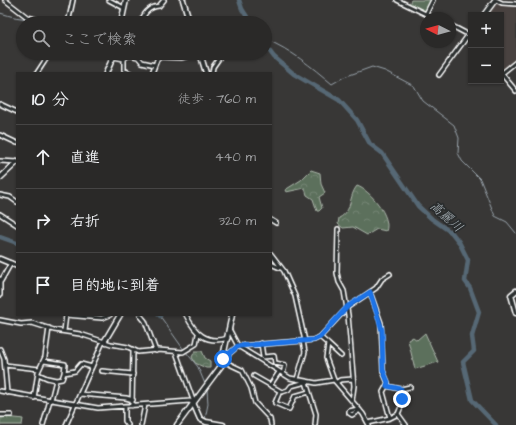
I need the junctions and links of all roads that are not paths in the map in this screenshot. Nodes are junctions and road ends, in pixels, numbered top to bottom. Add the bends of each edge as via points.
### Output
1 (5, 0) edge
2 (73, 0) edge
3 (109, 0) edge
4 (126, 0) edge
5 (164, 0) edge
6 (183, 0) edge
7 (397, 0) edge
8 (433, 0) edge
9 (496, 0) edge
10 (516, 4) edge
11 (124, 8) junction
12 (422, 12) edge
13 (427, 12) edge
14 (486, 12) edge
15 (26, 16) edge
16 (70, 16) edge
17 (122, 16) edge
18 (144, 16) edge
19 (188, 16) edge
20 (456, 28) edge
21 (468, 33) edge
22 (468, 37) edge
23 (45, 60) edge
24 (112, 60) edge
25 (124, 60) edge
26 (140, 60) edge
27 (156, 60) edge
28 (202, 60) edge
29 (218, 60) edge
30 (516, 62) edge
31 (155, 65) junction
32 (38, 72) edge
33 (106, 72) edge
34 (128, 72) edge
35 (152, 72) edge
36 (206, 72) edge
37 (212, 72) edge
38 (504, 72) edge
39 (439, 74) dead end
40 (504, 77) edge
41 (516, 91) edge
42 (0, 104) edge
43 (16, 112) edge
44 (0, 135) edge
45 (16, 143) edge
46 (0, 161) edge
47 (16, 162) edge
48 (16, 163) edge
49 (6, 172) junction
50 (0, 173) edge
51 (0, 178) edge
52 (0, 195) edge
53 (16, 201) edge
54 (0, 214) edge
55 (272, 221) edge
56 (276, 223) dead end
57 (16, 224) edge
58 (338, 229) dead end
59 (272, 255) edge
60 (0, 259) edge
61 (11, 263) junction
62 (272, 264) edge
63 (16, 266) edge
64 (281, 268) junction
65 (390, 274) dead end
66 (0, 280) edge
67 (516, 291) edge
68 (370, 292) junction
69 (0, 296) edge
70 (347, 308) junction
71 (516, 313) edge
72 (66, 316) edge
73 (78, 316) edge
74 (108, 316) edge
75 (119, 316) edge
76 (141, 316) edge
77 (187, 316) edge
78 (232, 316) edge
79 (0, 320) edge
80 (49, 328) junction
81 (230, 329) junction
82 (64, 331) junction
83 (198, 334) junction
84 (320, 337) junction
85 (228, 338) junction
86 (304, 341) junction
87 (104, 342) junction
88 (261, 343) junction
89 (328, 344) junction
90 (238, 346) junction
91 (0, 349) edge
92 (133, 350) junction
93 (156, 351) junction
94 (176, 352) junction
95 (341, 356) dead end
96 (223, 360) junction
97 (44, 361) junction
98 (5, 365) junction
99 (92, 367) junction
100 (40, 369) junction
101 (102, 371) dead end
102 (279, 372) junction
103 (64, 373) junction
104 (38, 374) junction
105 (133, 374) junction
106 (283, 374) junction
107 (254, 376) dead end
108 (297, 379) junction
109 (353, 379) junction
110 (56, 380) junction
111 (305, 381) junction
112 (336, 381) junction
113 (271, 384) junction
114 (387, 386) junction
115 (410, 387) dead end
116 (401, 389) junction
117 (0, 391) edge
118 (280, 392) junction
119 (309, 392) junction
120 (8, 393) junction
121 (80, 394) junction
122 (34, 398) junction
123 (50, 400) junction
124 (132, 400) junction
125 (194, 402) junction
126 (352, 402) junction
127 (75, 404) junction
128 (145, 405) junction
129 (132, 406) junction
130 (125, 407) junction
131 (398, 414) junction
132 (0, 415) edge
133 (11, 415) dead end
134 (390, 418) junction
135 (369, 424) edge
136 (43, 425) edge
137 (66, 425) edge
138 (128, 425) edge
139 (141, 425) edge
140 (177, 425) edge
141 (218, 425) edge
142 (223, 425) edge
143 (271, 425) edge
144 (315, 425) edge
145 (406, 425) edge

1 - 15 street
2 - 16 street
3 - 11 street
4 - 11 street
5 - 18 street via 159,6 148,10
6 - 19 street
7 - 12 street
8 - 13 street
9 - 10 street
9 - 14 street
11 - 17 street
20 - 21 street
22 - 39 street
23 - 32 street
24 - 33 street
25 - 34 street via 124,70
26 - 31 street
27 - 31 street
28 - 36 street
29 - 37 street
30 - 38 street
31 - 35 street
40 - 41 street
42 - 43 street
44 - 45 street
46 - 47 street
48 - 49 street
49 - 50 street
49 - 51 street
52 - 53 street
54 - 57 street
55 - 56 street
58 - 70 street via 337,278 344,291
59 - 64 street
60 - 61 street
61 - 63 street
61 - 66 street
62 - 64 street
64 - 86 street via 298,305
65 - 68 street
66 - 69 street
67 - 71 street via 511,295
68 - 70 street
68 - 114 street via 382,330 383,370
70 - 84 street
70 - 109 street
72 - 82 street
73 - 74 street
75 - 87 street
76 - 93 street
77 - 83 street
78 - 81 street
79 - 80 street via 21,324 32,323
80 - 82 street
80 - 97 street
81 - 85 street
81 - 90 street
82 - 87 street
83 - 85 street via 218,341
83 - 94 street via 196,344 191,349
84 - 86 street
84 - 89 street
85 - 96 street
86 - 88 street
86 - 108 street via 305,352
87 - 92 street
87 - 99 street
88 - 90 street
88 - 106 street via 263,357 274,356 275,364 285,365
89 - 95 street
89 - 112 street via 326,358
90 - 96 street
90 - 102 street
91 - 98 street
92 - 93 street via 140,353
92 - 105 street
93 - 94 street
94 - 125 street
96 - 125 street via 216,374
96 - 143 street via 242,370 255,403 270,419
97 - 100 street
97 - 103 street via 65,364
98 - 100 street
98 - 120 street
99 - 103 street via 81,364 75,371
99 - 121 street
100 - 104 street
101 - 105 street
102 - 106 street
102 - 113 street
103 - 110 street via 62,379
104 - 110 street
104 - 122 street
105 - 124 street
106 - 108 street
107 - 113 street
108 - 111 street
109 - 112 street
109 - 126 street
110 - 123 street
111 - 112 street
111 - 118 street
111 - 119 street
112 - 126 street
113 - 118 street
114 - 116 street
114 - 134 street via 384,392
115 - 116 street
116 - 131 street via 403,402
117 - 120 street
118 - 119 street via 275,403 289,409 295,396
119 - 144 street via 316,414
120 - 122 street
121 - 124 street
121 - 127 street
122 - 123 street
123 - 127 street
123 - 136 street
124 - 129 street
125 - 128 street
125 - 140 street
125 - 141 street via 200,419
126 - 135 street
127 - 130 street via 98,408
127 - 137 street
128 - 129 street
128 - 139 street
129 - 130 street
130 - 138 street via 125,421
131 - 134 street
131 - 145 street
132 - 133 street
134 - 135 street
141 - 142 street

